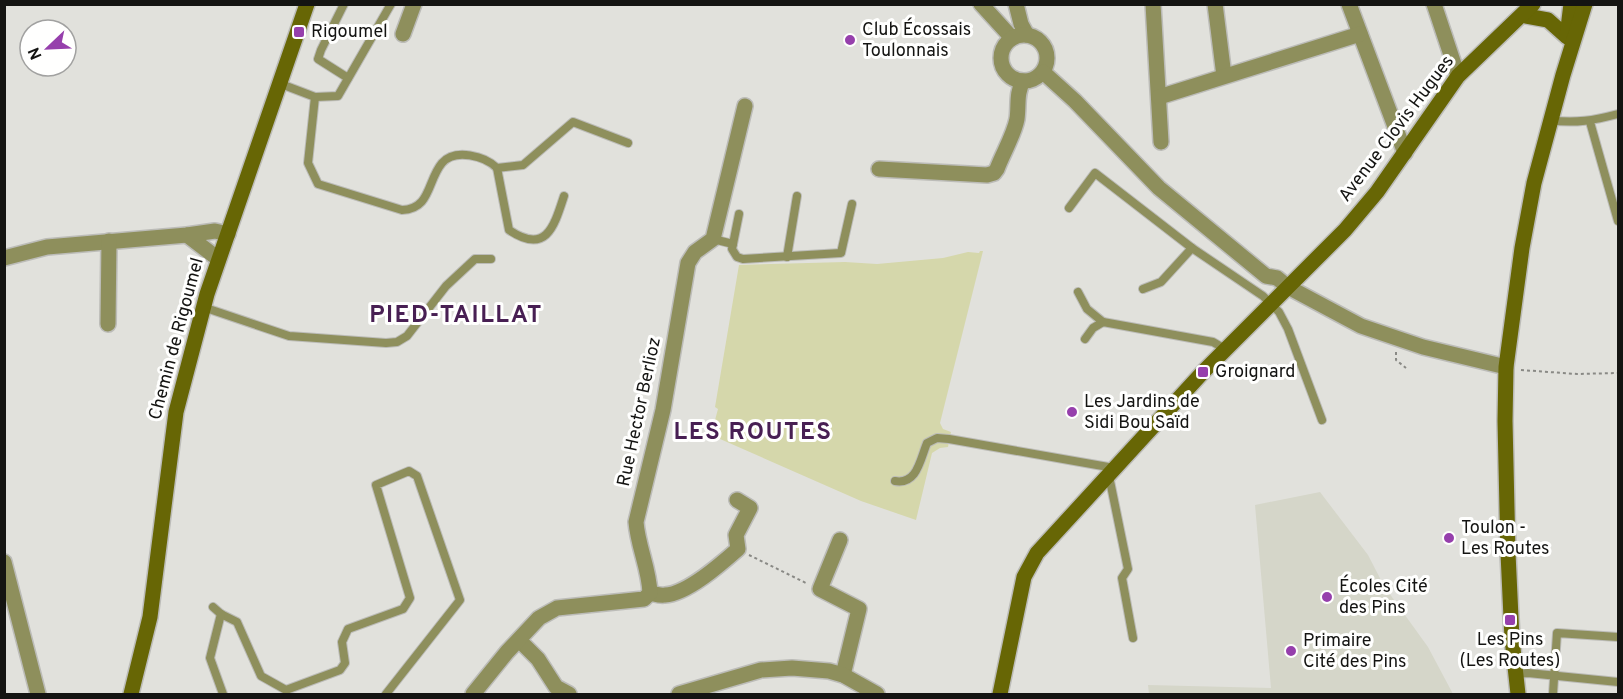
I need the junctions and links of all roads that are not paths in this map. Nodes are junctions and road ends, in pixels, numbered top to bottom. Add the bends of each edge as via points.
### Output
1 (307, 4) edge
2 (344, 4) edge
3 (391, 4) edge
4 (414, 4) edge
5 (981, 4) edge
6 (1016, 4) edge
7 (1153, 4) edge
8 (1215, 4) edge
9 (1349, 4) edge
10 (1434, 4) edge
11 (1544, 4) edge
12 (1580, 6) edge
13 (1524, 15) edge
14 (403, 34) dead end
15 (1360, 34) junction
16 (1020, 37) junction
17 (1567, 37) junction
18 (1043, 72) junction
19 (1563, 75) junction
20 (1224, 76) junction
21 (1458, 76) junction
22 (348, 78) junction
23 (1023, 81) junction
24 (281, 84) junction
25 (315, 97) junction
26 (1159, 97) junction
27 (745, 106) dead end
28 (1618, 114) edge
29 (1550, 120) junction
30 (1590, 122) junction
31 (1161, 142) dead end
32 (628, 143) dead end
33 (1405, 153) junction
34 (498, 168) junction
35 (879, 169) dead end
36 (564, 196) dead end
37 (797, 196) dead end
38 (852, 204) dead end
39 (1069, 208) dead end
40 (739, 214) dead end
41 (1618, 221) edge
42 (228, 234) junction
43 (188, 235) junction
44 (713, 239) junction
45 (109, 242) junction
46 (733, 244) junction
47 (1192, 248) junction
48 (787, 256) junction
49 (219, 257) junction
50 (4, 258) edge
51 (491, 259) dead end
52 (1143, 289) dead end
53 (1078, 292) dead end
54 (1279, 296) junction
55 (203, 307) junction
56 (1103, 322) junction
57 (108, 324) dead end
58 (1085, 339) dead end
59 (1225, 349) junction
60 (1506, 367) junction
61 (1322, 420) dead end
62 (1112, 472) junction
63 (895, 481) dead end
64 (737, 500) dead end
65 (840, 540) dead end
66 (4, 562) edge
67 (650, 593) junction
68 (213, 607) dead end
69 (221, 614) junction
70 (1618, 637) edge
71 (1133, 638) dead end
72 (519, 640) junction
73 (1515, 674) junction
74 (843, 675) junction
75 (1553, 676) junction
76 (1618, 682) edge
77 (38, 694) edge
78 (131, 694) edge
79 (224, 694) edge
80 (386, 694) edge
81 (473, 694) edge
82 (569, 694) edge
83 (679, 694) edge
84 (877, 694) edge
85 (1000, 694) edge
86 (1518, 694) edge
87 (1552, 694) edge

1 - 24 main road, Chemin de Rigoumel
2 - 22 lane via 318,59
3 - 22 lane
4 - 14 street
5 - 16 street
6 - 16 street
7 - 26 street
8 - 20 street
9 - 15 street
10 - 21 street
11 - 13 main road, Avenue Clovis Hugues
12 - 17 main road
12 - 19 main road
13 - 17 main road via 1548,20
13 - 21 main road, Avenue Clovis Hugues
15 - 20 street
15 - 33 street
16 - 18 street via 1041,42 1046,49
16 - 23 street via 1004,47 1002,63 1012,77
17 - 19 main road
18 - 23 street
18 - 54 street via 1159,188 1266,276 1277,278
19 - 29 main road
20 - 26 street
21 - 33 main road, Avenue Clovis Hugues
22 - 25 lane via 338,96
23 - 35 street via 1017,99 1017,119 994,173
24 - 25 lane
24 - 42 main road, Chemin de Rigoumel
25 - 34 lane via 308,163 318,184 412,210 422,202 442,164 450,157 470,155 491,161
26 - 31 street
27 - 44 street
28 - 30 lane
29 - 30 lane
29 - 60 main road via 1522,248
30 - 41 lane
32 - 34 lane via 573,122 523,165
33 - 54 main road, Avenue Clovis Hugues via 1345,230
34 - 36 lane via 509,230 519,237 537,240 549,232 555,226
37 - 48 lane
38 - 48 lane via 841,253
39 - 47 lane via 1095,173
40 - 46 lane
42 - 43 street via 215,231
42 - 49 main road, Chemin de Rigoumel
43 - 45 street
43 - 49 street
44 - 46 lane
44 - 67 street, Rue Hector Berlioz via 687,262 663,410 636,522
45 - 50 street via 47,248
45 - 57 street
46 - 48 lane via 737,257 743,259
47 - 52 lane via 1161,282
47 - 54 lane via 1263,296
49 - 55 main road, Chemin de Rigoumel
51 - 55 lane via 475,259 446,286 407,336 397,342 289,336
53 - 56 lane via 1087,309
54 - 59 main road, Avenue Clovis Hugues
54 - 60 street via 1422,347
54 - 61 lane via 1279,312
55 - 78 main road, Chemin de Rigoumel via 172,432 150,617
56 - 58 lane
56 - 59 lane via 1213,342
59 - 62 main road, Avenue Clovis Hugues
60 - 73 main road via 1508,553
62 - 63 lane via 937,438 927,443 909,480
62 - 71 lane via 1128,569 1122,578
62 - 85 main road, Avenue Clovis Hugues via 1037,554 1024,577
64 - 67 street via 750,508 736,535 738,549 712,572 678,592 664,596
65 - 74 street via 820,589 859,609
66 - 77 street
67 - 72 street via 644,598 556,608 539,618
68 - 69 lane
69 - 79 lane via 210,658
69 - 80 lane via 237,622 261,676 286,690 340,670 345,663 342,642 348,629 403,609 410,598 376,485 409,471 417,476 460,600
70 - 75 lane via 1557,633
72 - 81 street
72 - 82 street via 538,659 556,687
73 - 75 lane
73 - 86 main road
74 - 83 street via 792,668 761,670
74 - 84 street
75 - 76 lane
75 - 87 lane

